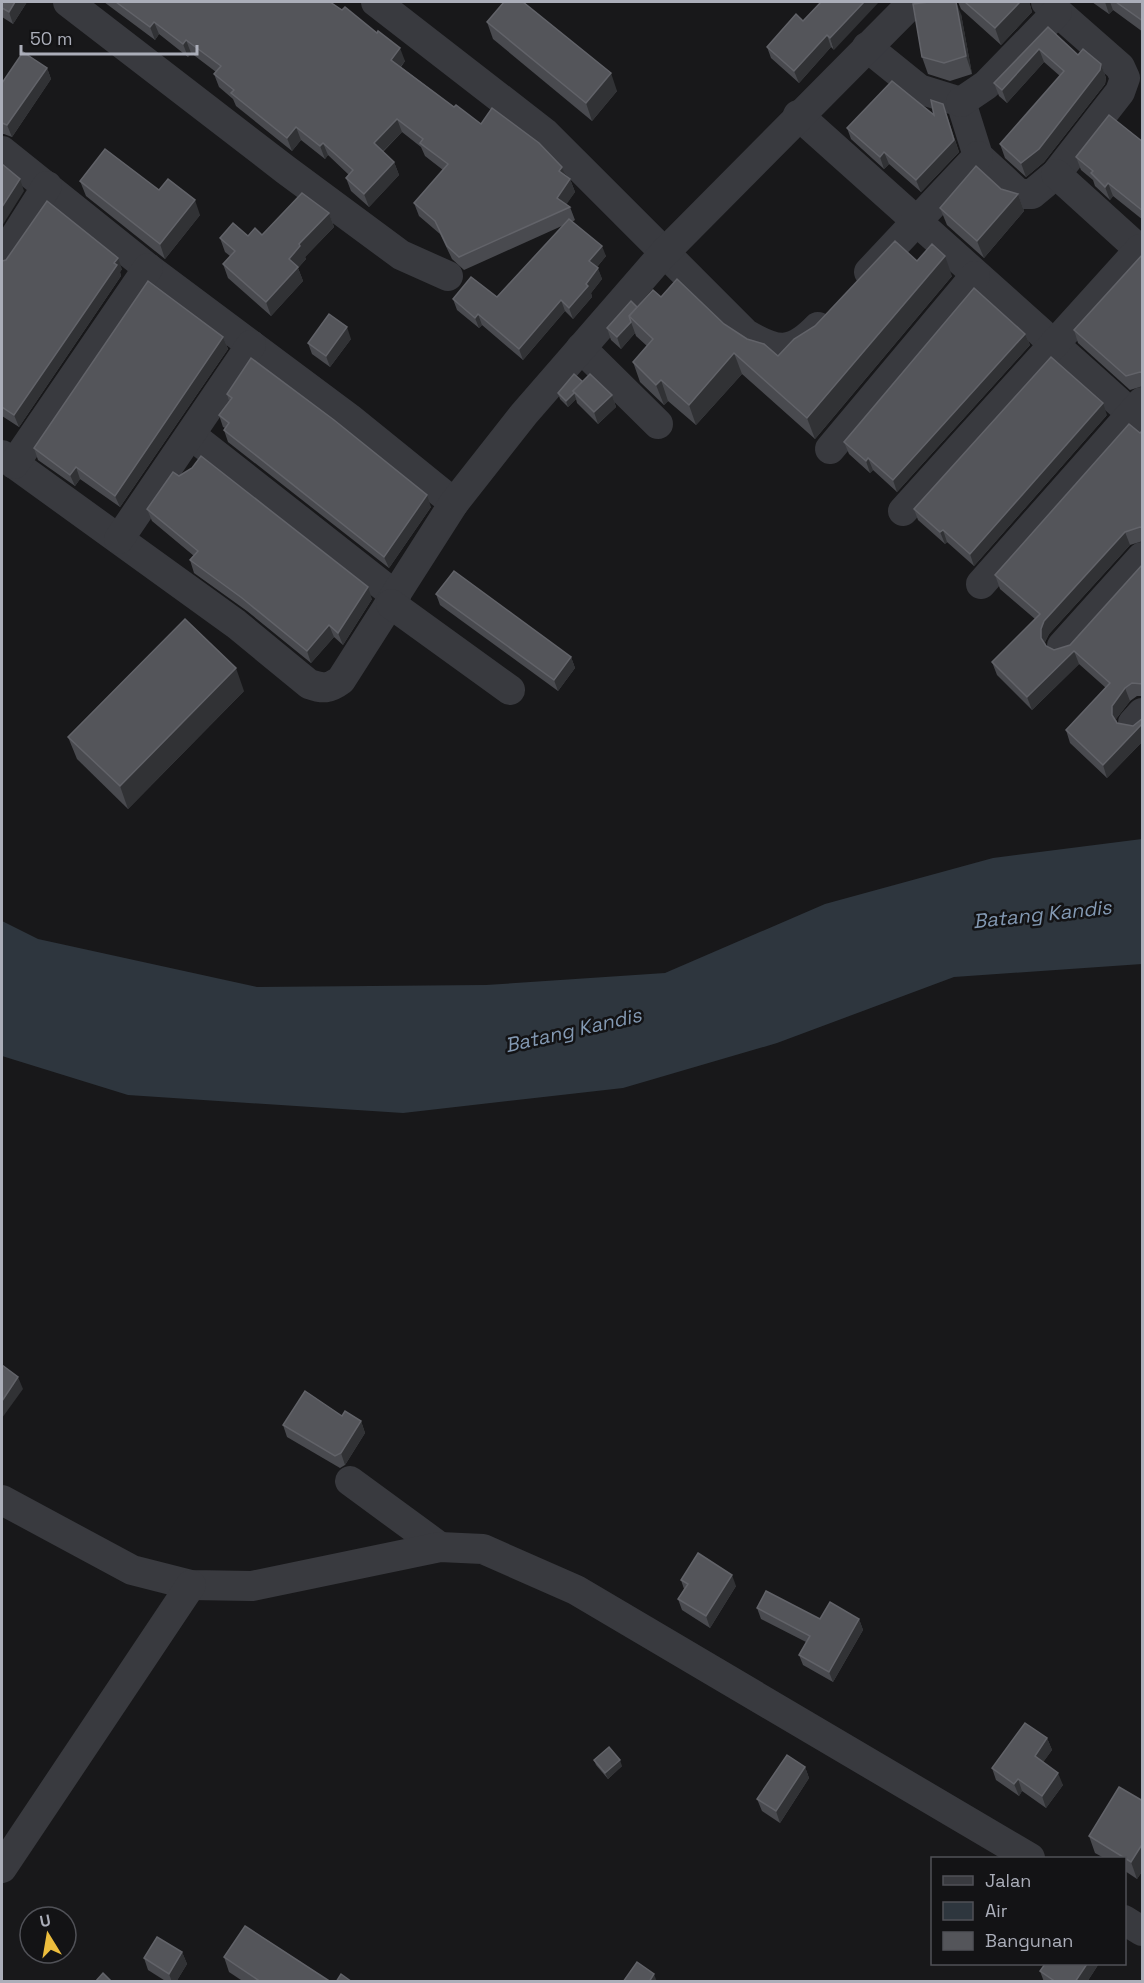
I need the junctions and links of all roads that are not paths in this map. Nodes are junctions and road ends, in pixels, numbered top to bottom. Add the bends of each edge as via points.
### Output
1 (68, 2) edge
2 (376, 2) edge
3 (913, 2) edge
4 (1051, 5) edge
5 (867, 47) junction
6 (961, 102) junction
7 (798, 115) junction
8 (2, 152) edge
9 (978, 156) junction
10 (1056, 174) junction
11 (46, 186) junction
12 (915, 222) junction
13 (1141, 250) edge
14 (664, 253) junction
15 (2, 257) edge
16 (148, 268) junction
17 (448, 276) dead end
18 (975, 276) junction
19 (251, 345) junction
20 (1054, 345) junction
21 (581, 348) junction
22 (1139, 413) edge
23 (658, 424) dead end
24 (191, 435) junction
25 (830, 449) dead end
26 (8, 460) edge
27 (454, 503) junction
28 (903, 511) dead end
29 (120, 539) junction
30 (1143, 557) edge
31 (981, 584) dead end
32 (393, 600) junction
33 (1062, 646) edge
34 (510, 690) dead end
35 (350, 1481) dead end
36 (2, 1500) edge
37 (440, 1547) junction
38 (191, 1585) junction
39 (1028, 1857) edge
40 (2, 1868) edge
41 (1126, 1921) edge
42 (1143, 1931) edge

1 - 17 street via 401,255
2 - 14 street via 545,133
3 - 5 street
4 - 6 street via 986,85
4 - 10 street via 1120,67 1125,78 1120,92
5 - 6 street via 919,89
5 - 7 street
6 - 9 street
7 - 12 street
7 - 14 street
8 - 11 street
9 - 10 street via 1024,196 1039,190
9 - 12 street
10 - 13 street
11 - 15 street
11 - 16 street
12 - 14 street via 843,300 798,344 787,349 770,348 738,327
12 - 18 street
13 - 20 street
14 - 21 street
16 - 19 street
16 - 26 street
18 - 20 street
18 - 25 street
19 - 24 street
19 - 27 street
20 - 22 street
20 - 28 street
21 - 23 street
21 - 27 street
22 - 31 street
24 - 29 street
24 - 32 street
26 - 29 street
27 - 32 street
29 - 32 street via 236,624 309,684 321,689 331,688 341,680
30 - 33 street
32 - 34 street
35 - 37 street
36 - 38 street via 132,1570
37 - 38 street via 252,1586
37 - 39 street via 483,1549 576,1590
38 - 40 street
41 - 42 street

